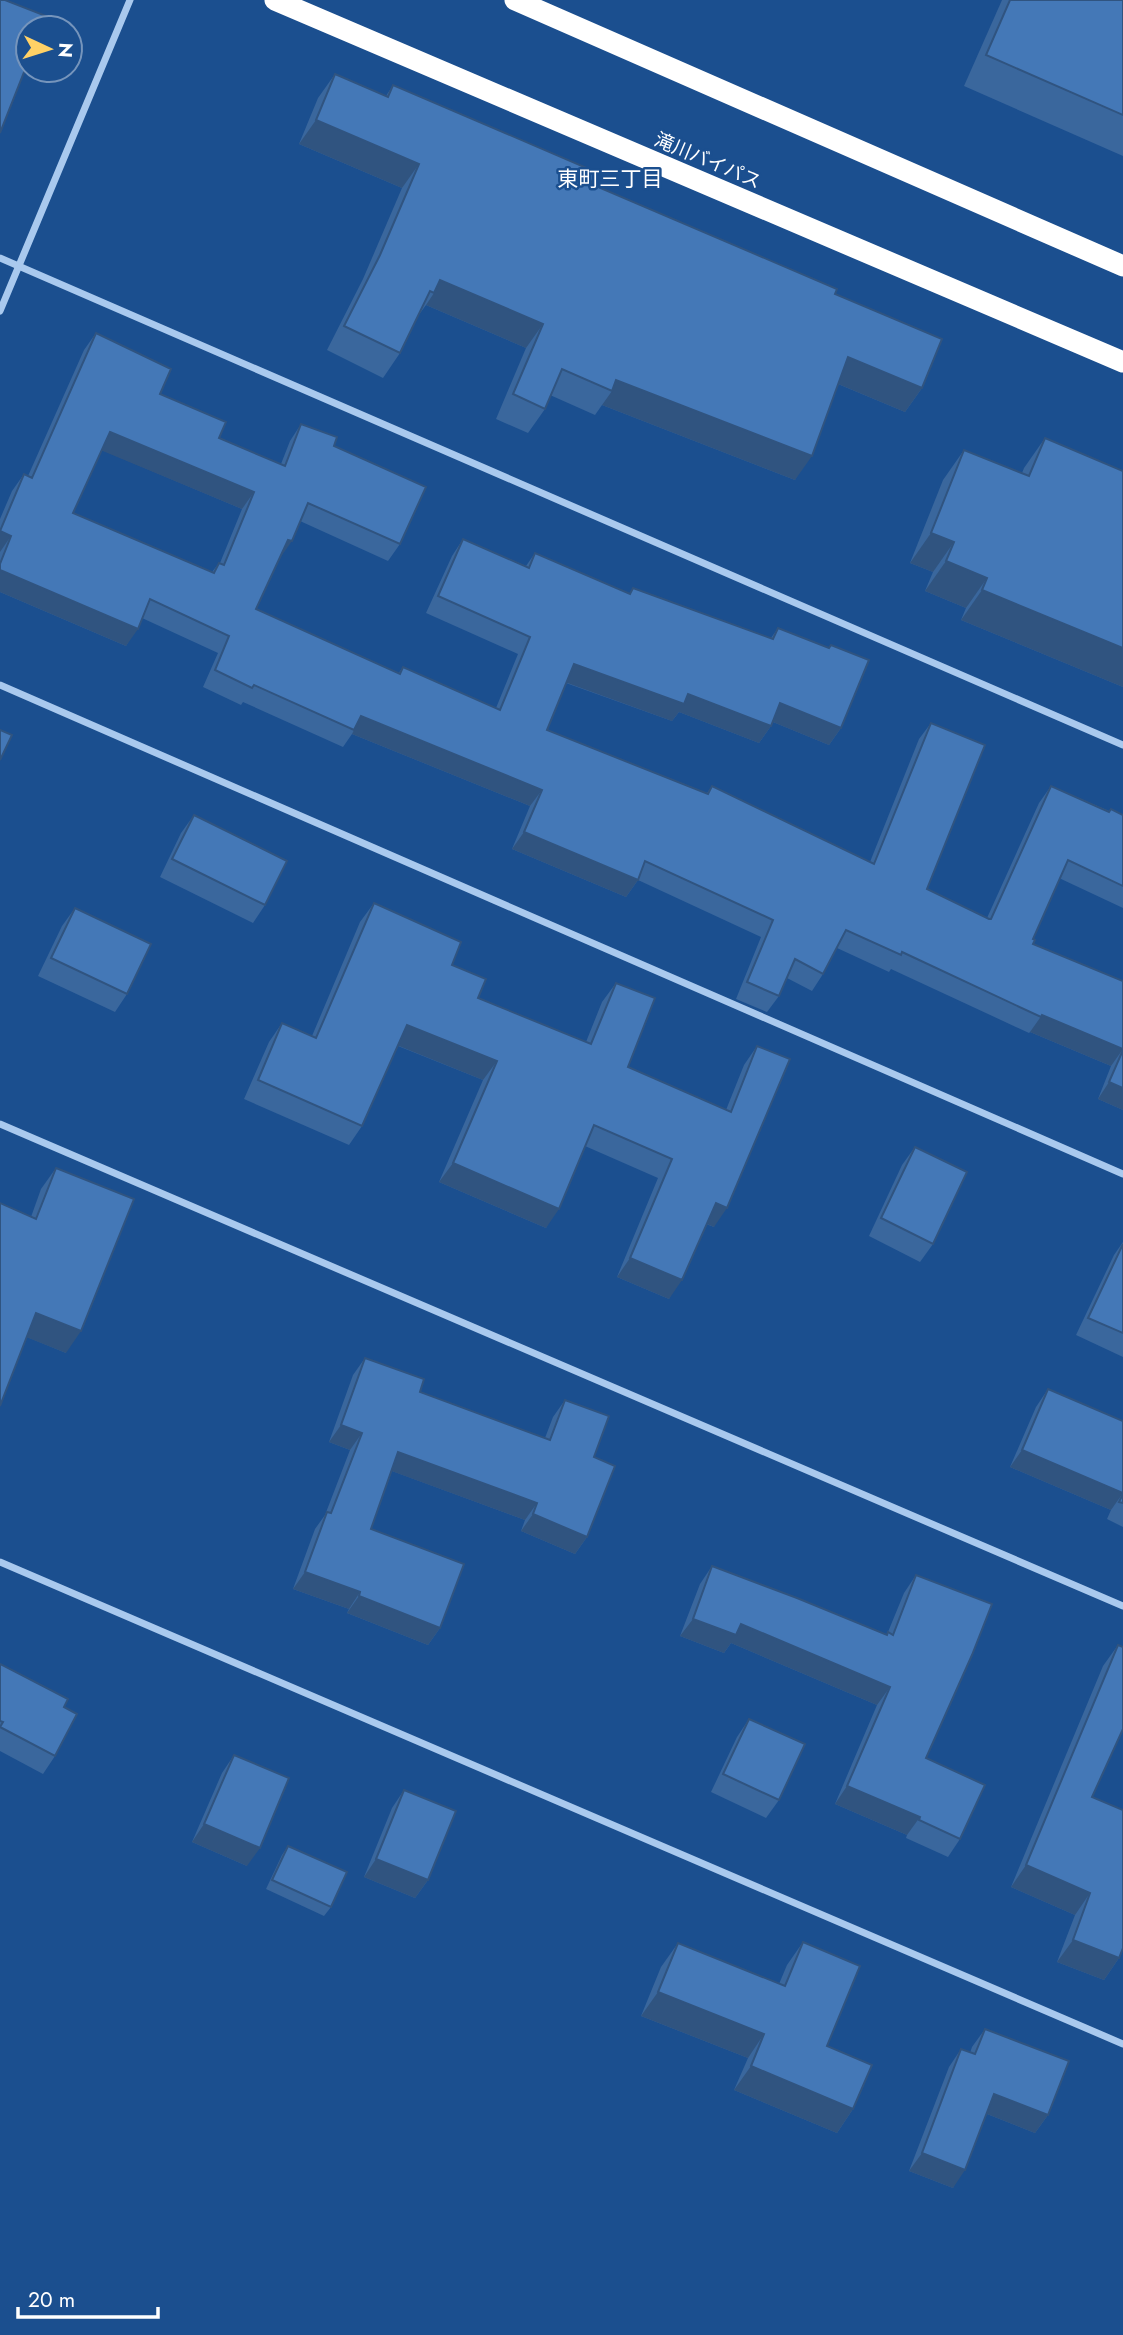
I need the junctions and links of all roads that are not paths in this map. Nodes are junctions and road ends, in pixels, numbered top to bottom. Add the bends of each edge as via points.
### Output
1 (130, 0) edge
2 (275, 0) edge
3 (515, 0) edge
4 (0, 258) edge
5 (1123, 266) edge
6 (19, 267) junction
7 (0, 311) edge
8 (1123, 362) edge
9 (0, 685) edge
10 (1123, 745) edge
11 (0, 1124) edge
12 (1123, 1174) edge
13 (0, 1562) edge
14 (1123, 1606) edge
15 (1123, 2044) edge

1 - 6 street
2 - 8 highway, 滝川バイパス
3 - 5 highway
4 - 6 street
6 - 7 street
6 - 10 street
9 - 12 street
11 - 14 street
13 - 15 street

